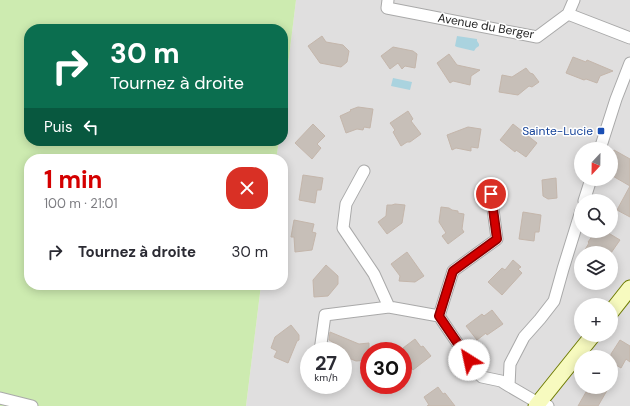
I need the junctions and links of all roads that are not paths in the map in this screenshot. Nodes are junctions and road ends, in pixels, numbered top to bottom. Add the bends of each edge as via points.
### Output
1 (388, 0) edge
2 (574, 0) edge
3 (568, 14) junction
4 (630, 38) edge
5 (630, 63) edge
6 (602, 142) edge
7 (364, 171) dead end
8 (491, 194) dead end
9 (574, 234) edge
10 (630, 288) edge
11 (618, 303) edge
12 (389, 307) junction
13 (439, 316) junction
14 (321, 342) edge
15 (588, 342) edge
16 (509, 386) junction
17 (0, 398) edge
18 (541, 405) edge
19 (32, 406) edge

1 - 3 street, Avenue du Berger via 387,8 537,37
2 - 3 street
3 - 4 street
5 - 6 street
7 - 12 street via 346,204 343,228 374,274
8 - 13 street via 497,239 453,271
9 - 16 street via 554,301 524,336 510,364
10 - 11 street
12 - 13 street
12 - 14 street via 325,315
13 - 16 street via 482,377 501,381
15 - 18 street
16 - 18 street
17 - 19 street

